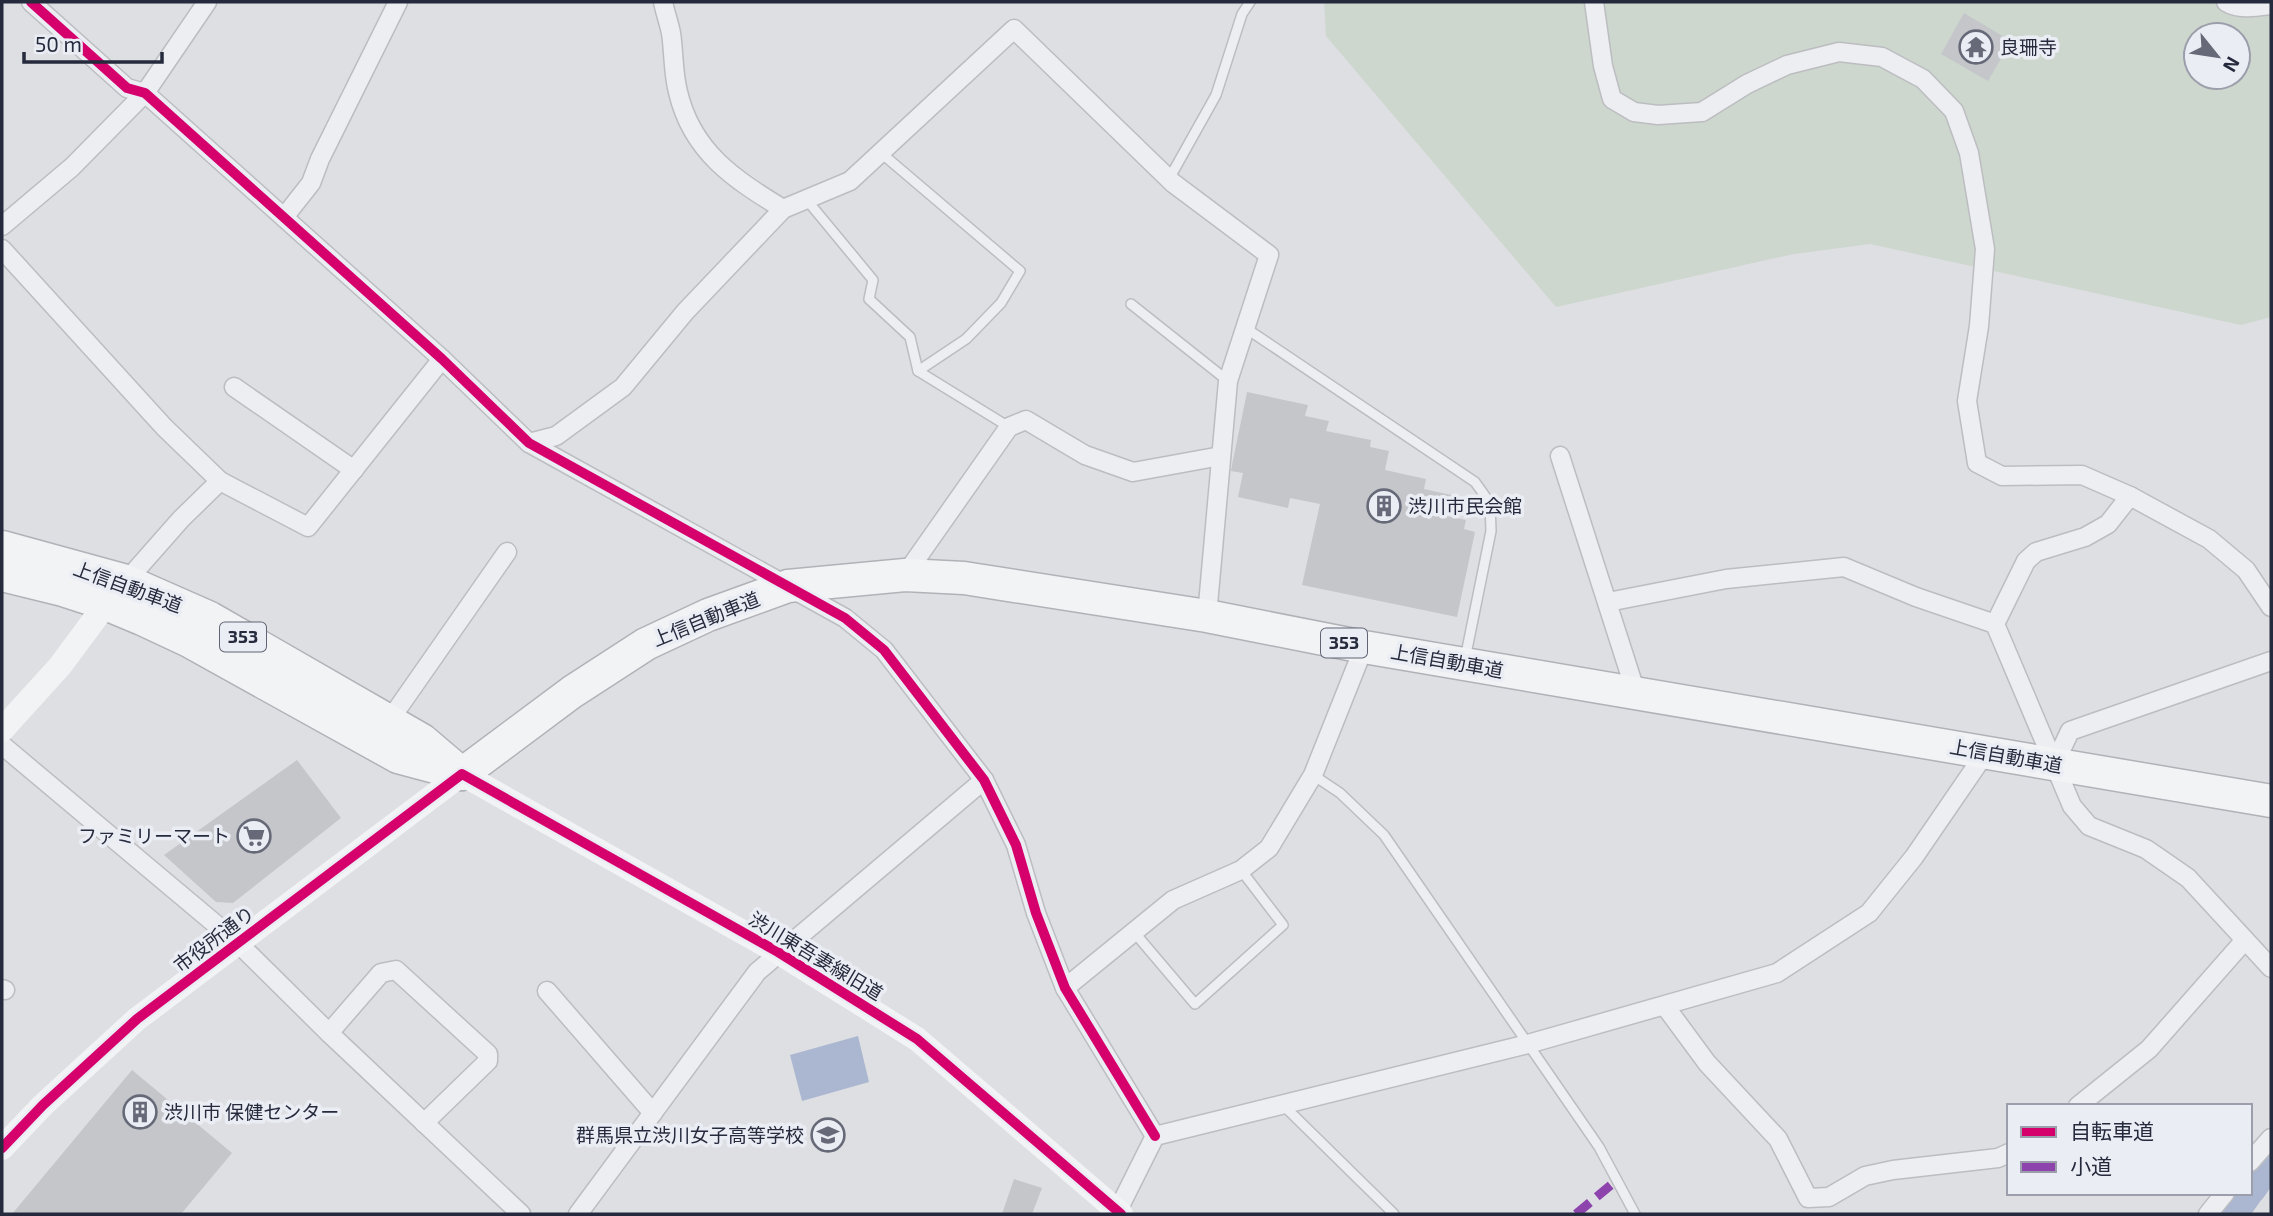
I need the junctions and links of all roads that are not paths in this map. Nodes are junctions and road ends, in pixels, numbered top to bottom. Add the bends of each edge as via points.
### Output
1 (31, 2) edge
2 (207, 2) edge
3 (398, 2) edge
4 (663, 2) edge
5 (1250, 2) edge
6 (1594, 2) edge
7 (2226, 2) edge
8 (2271, 5) edge
9 (145, 93) junction
10 (880, 152) junction
11 (1168, 179) junction
12 (806, 199) junction
13 (783, 209) junction
14 (285, 216) junction
15 (2, 226) edge
16 (2, 249) edge
17 (1131, 304) dead end
18 (1244, 327) junction
19 (442, 359) junction
20 (918, 371) junction
21 (1228, 381) junction
22 (234, 387) dead end
23 (1009, 428) junction
24 (529, 443) junction
25 (1221, 456) junction
26 (1560, 456) dead end
27 (354, 470) junction
28 (220, 481) junction
29 (2130, 496) junction
30 (2, 547) edge
31 (507, 552) dead end
32 (2, 575) edge
33 (905, 575) junction
34 (788, 586) junction
35 (116, 593) junction
36 (1608, 602) junction
37 (2271, 607) edge
38 (1207, 616) junction
39 (1995, 624) junction
40 (1364, 647) junction
41 (2271, 661) edge
42 (1464, 664) junction
43 (1636, 693) junction
44 (389, 721) junction
45 (2, 730) edge
46 (2, 745) edge
47 (1986, 752) junction
48 (2054, 765) junction
49 (462, 774) junction
50 (1313, 775) junction
51 (985, 780) junction
52 (2271, 801) edge
53 (1241, 870) junction
54 (1133, 932) junction
55 (2245, 940) junction
56 (238, 943) junction
57 (778, 952) junction
58 (2271, 968) edge
59 (1065, 988) junction
60 (547, 991) dead end
61 (1665, 1006) junction
62 (329, 1033) junction
63 (1528, 1044) junction
64 (1281, 1103) junction
65 (2080, 1104) edge
66 (653, 1113) junction
67 (424, 1123) junction
68 (1155, 1136) junction
69 (2271, 1138) edge
70 (2, 1148) edge
71 (2007, 1154) edge
72 (2252, 1160) edge
73 (2223, 1195) edge
74 (1809, 1206) edge
75 (1118, 1213) edge
76 (521, 1214) edge
77 (578, 1214) edge
78 (1394, 1214) edge
79 (1635, 1214) edge
80 (2208, 1214) edge

1 - 9 street via 127,88
2 - 9 street
3 - 14 street via 312,183
4 - 13 street via 677,91 687,122 703,148 737,181
5 - 11 lane via 1216,95
6 - 29 street via 1612,99 1634,112 1702,111 1787,65 1839,52 1882,57 1923,79 1954,111 1965,142 1985,249 1979,326 1966,401 1977,463 2003,476 2082,475
7 - 8 street via 2249,8
9 - 14 street
9 - 15 street via 72,167
10 - 11 street via 1014,29
10 - 12 street via 850,181
10 - 20 lane via 1020,271 1001,303 966,339
11 - 18 street via 1269,255
12 - 13 street
12 - 20 lane via 873,280 869,299 910,337
13 - 24 street via 685,312 623,387 556,436
14 - 19 street
16 - 28 street via 164,427
17 - 21 lane
18 - 21 street
18 - 42 lane via 1475,482 1490,503 1491,531
19 - 24 street
19 - 27 street
20 - 23 lane
21 - 25 street
22 - 27 street
23 - 25 street via 1026,420 1085,455 1133,472
23 - 33 street
24 - 34 street
25 - 38 street
26 - 36 street
27 - 28 street via 308,527
28 - 35 street
29 - 37 street via 2209,539 2246,570
29 - 39 street via 2108,524 2085,537 2036,552 2026,561
30 - 35 highway, 上信自動車道 / 353
31 - 44 street
32 - 35 highway, 上信自動車道 / 353 via 63,590
33 - 34 highway, 上信自動車道 / 353
33 - 38 highway, 上信自動車道 / 353 via 964,578
34 - 49 highway, 上信自動車道 / 353 via 646,644
34 - 51 street via 845,618 884,650
35 - 44 highway, 上信自動車道 / 353 via 210,618
35 - 45 street via 60,666
35 - 49 highway, 上信自動車道 / 353 via 189,641 398,757
36 - 39 street via 1726,579 1844,567
36 - 43 street
38 - 40 highway, 上信自動車道 / 353
39 - 48 street
40 - 42 highway, 上信自動車道 / 353
40 - 50 street
41 - 48 street via 2070,731
42 - 43 highway, 上信自動車道 / 353
43 - 47 highway, 上信自動車道 / 353
44 - 49 highway, 上信自動車道 / 353 via 422,740
46 - 56 street
47 - 48 highway, 上信自動車道 / 353
47 - 61 street via 1869,913 1777,973
48 - 52 highway, 上信自動車道 / 353
48 - 55 street via 2072,806 2089,826 2146,849 2188,878
49 - 56 street, 市役所通り
49 - 57 street, 渋川東吾妻線旧道
50 - 53 street via 1269,848
50 - 63 lane via 1340,793 1384,835
51 - 57 street
51 - 59 street via 1016,845
53 - 54 street via 1173,900
53 - 54 lane via 1283,925 1195,1004
54 - 59 street
55 - 58 street
55 - 65 street via 2149,1049
56 - 62 street
56 - 70 street, 市役所通り via 137,1019
57 - 66 street via 757,972
57 - 75 street, 渋川東吾妻線旧道 via 917,1040
59 - 68 street
60 - 66 street
61 - 63 street
61 - 74 street via 1707,1063 1778,1139
62 - 67 street
62 - 67 street via 381,974 396,970 488,1054 488,1061
63 - 64 street
63 - 79 lane via 1599,1147
64 - 68 street
64 - 78 lane
66 - 77 street
67 - 76 street
68 - 75 street
69 - 72 street
71 - 74 street via 1865,1176
73 - 80 street

